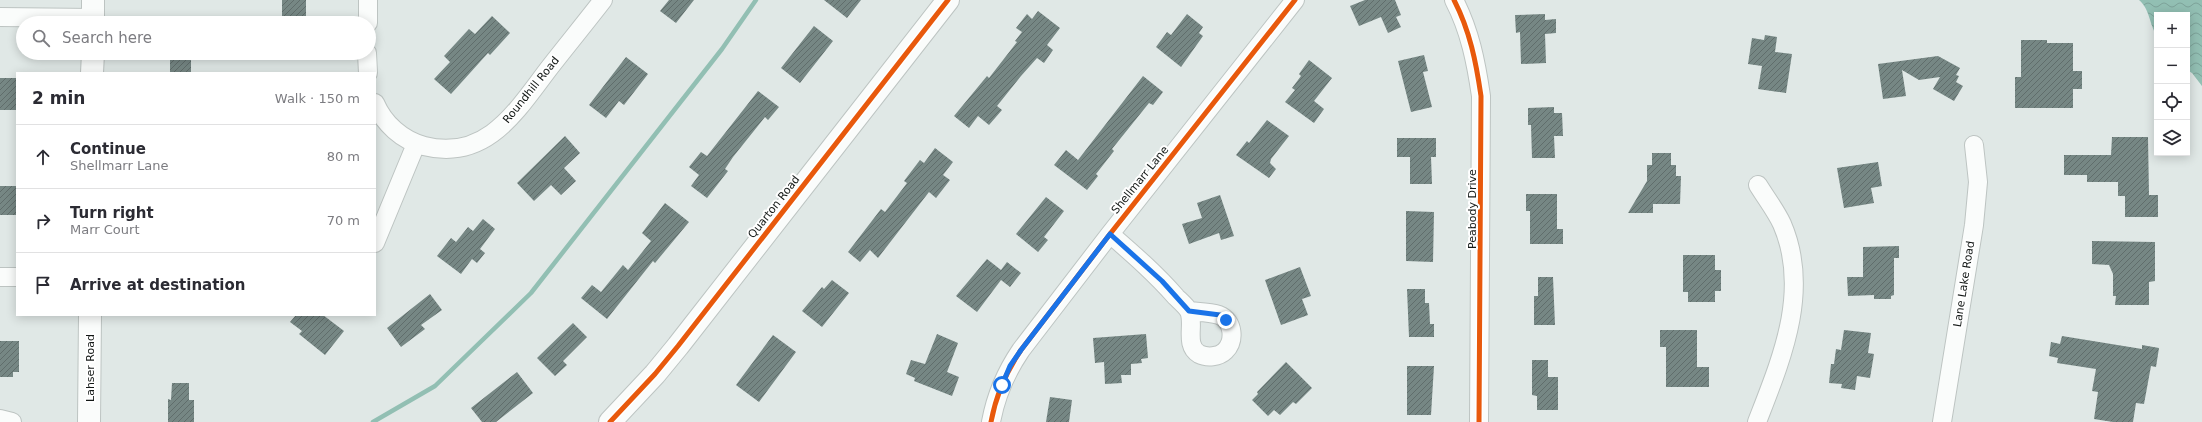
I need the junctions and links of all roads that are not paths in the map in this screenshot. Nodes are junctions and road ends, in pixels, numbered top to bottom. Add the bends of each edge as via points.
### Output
1 (368, 0) edge
2 (603, 0) edge
3 (948, 0) edge
4 (1296, 0) edge
5 (1454, 0) edge
6 (93, 14) edge
7 (16, 16) edge
8 (31, 16) edge
9 (368, 16) edge
10 (0, 17) edge
11 (93, 60) edge
12 (367, 60) edge
13 (92, 72) edge
14 (368, 72) edge
15 (376, 105) edge
16 (416, 144) junction
17 (1974, 145) dead end
18 (1758, 185) dead end
19 (1110, 234) junction
20 (376, 241) edge
21 (0, 277) edge
22 (16, 277) edge
23 (1189, 311) dead end
24 (90, 316) edge
25 (0, 419) edge
26 (12, 422) edge
27 (90, 422) edge
28 (610, 422) edge
29 (991, 422) edge
30 (1479, 422) edge
31 (1757, 422) edge
32 (1942, 422) edge

1 - 9 street
2 - 16 street, Roundhill Road via 518,110 497,131 476,143 454,149
3 - 28 street, Quarton Road via 678,346
4 - 19 street, Shellmarr Lane
5 - 30 street, Peabody Drive via 1469,36 1481,96
6 - 8 street
7 - 10 street
11 - 13 street
12 - 14 street
15 - 16 street via 389,125
16 - 20 street
17 - 32 street, Lane Lake Road via 1978,182 1974,225
18 - 31 street via 1782,224 1788,243 1794,301 1789,336
19 - 23 street via 1162,281
19 - 29 street, Shellmarr Lane via 1010,366
21 - 22 street
24 - 27 street, Lahser Road
25 - 26 street

